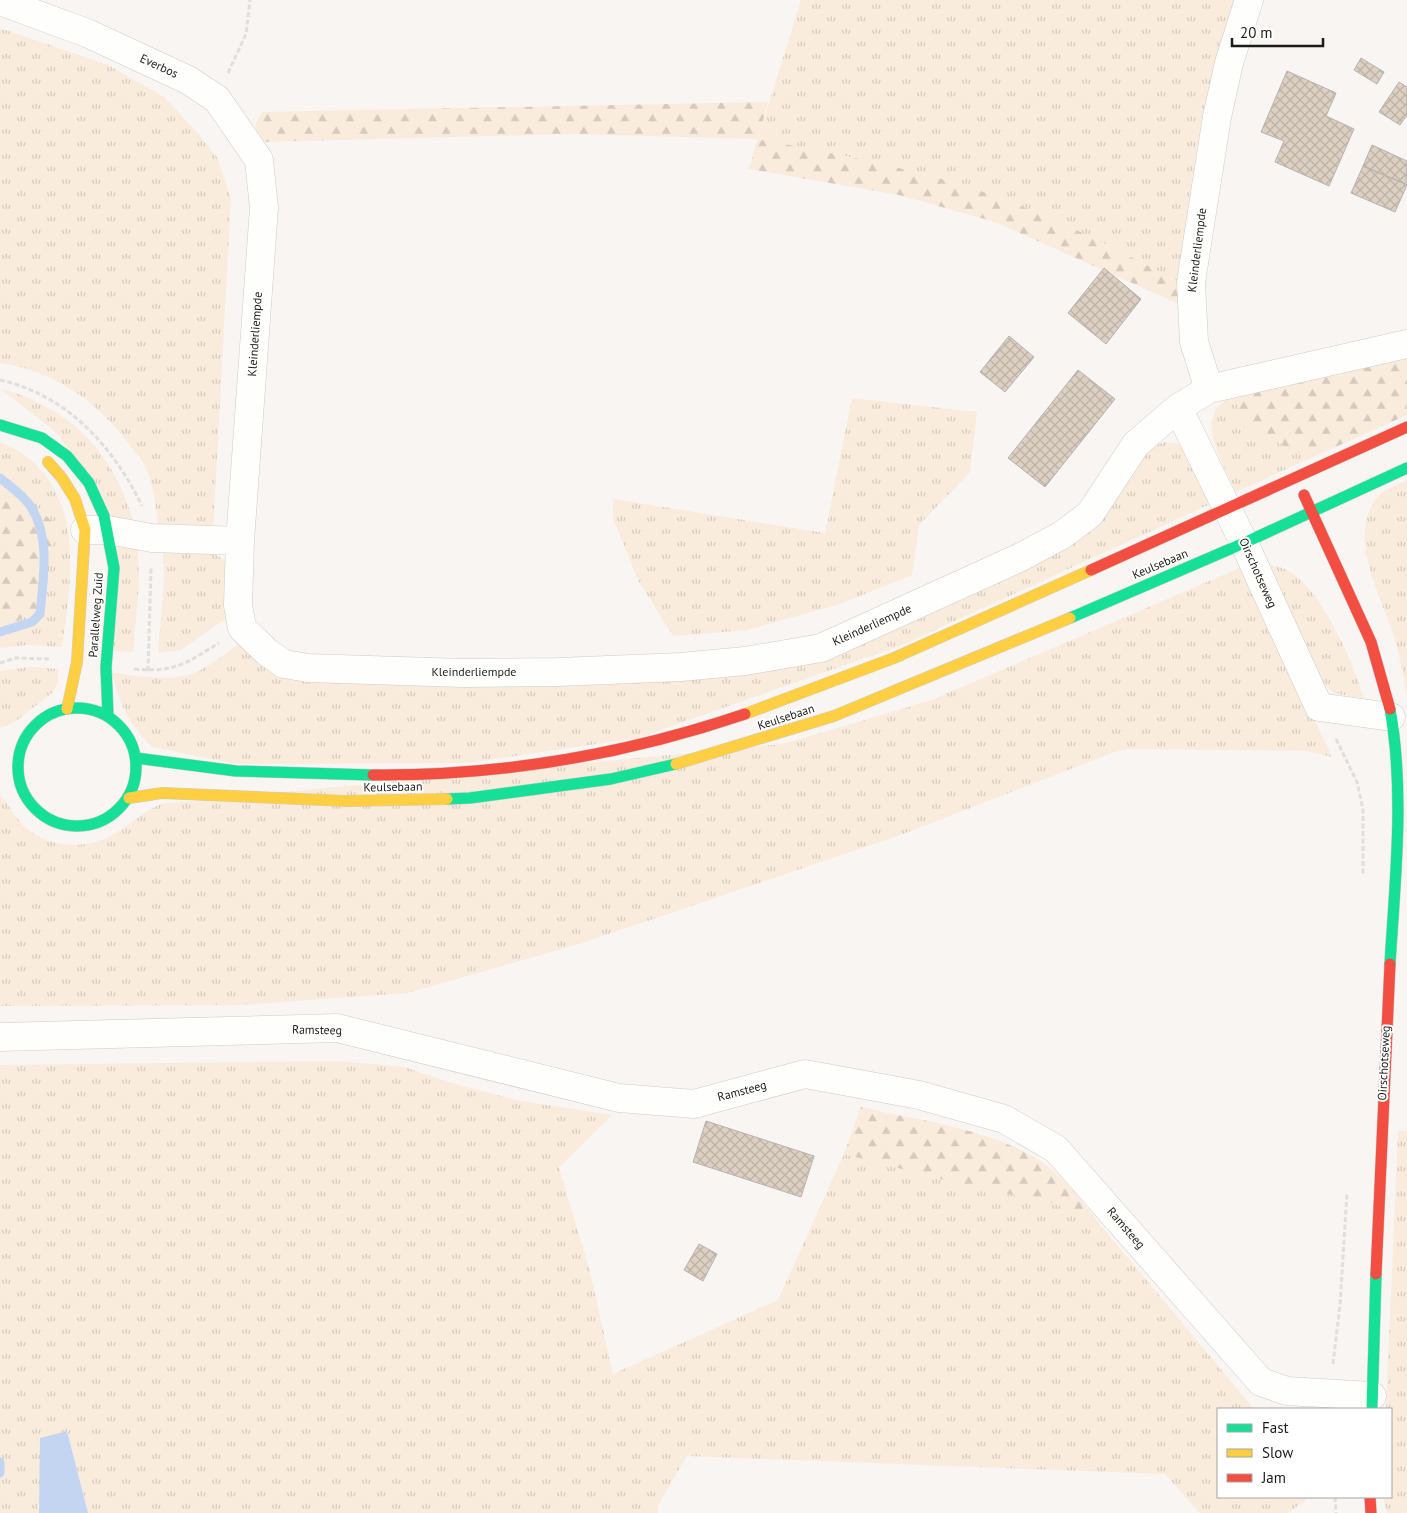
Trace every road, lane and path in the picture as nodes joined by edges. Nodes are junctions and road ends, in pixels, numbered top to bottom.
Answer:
1 (250, 0) edge
2 (1249, 0) edge
3 (0, 1) edge
4 (217, 99) junction
5 (1407, 344) edge
6 (1209, 389) junction
7 (1178, 408) junction
8 (0, 426) edge
9 (1407, 427) edge
10 (26, 433) junction
11 (1407, 468) edge
12 (1296, 478) junction
13 (1228, 508) junction
14 (1312, 511) junction
15 (96, 530) junction
16 (240, 541) junction
17 (1244, 543) junction
18 (1319, 707) junction
19 (66, 709) junction
20 (108, 716) junction
21 (1391, 717) junction
22 (7, 743) dead end
23 (22, 744) junction
24 (136, 758) junction
25 (129, 798) junction
26 (1363, 879) dead end
27 (0, 1037) edge
28 (1347, 1186) dead end
29 (1330, 1393) junction
30 (1372, 1403) edge
31 (1335, 1498) edge
32 (1370, 1498) edge
33 (1336, 1513) edge
34 (1371, 1513) edge

1 - 4 path
2 - 6 street, Kleinderliempde
3 - 4 street, Everbos
4 - 16 street, Kleinderliempde
5 - 6 street
6 - 7 street
7 - 13 street, Oirschotseweg
7 - 16 street, Kleinderliempde
8 - 10 main road, Parallelweg Zuid
9 - 12 main road, Keulsebaan
10 - 15 main road, Parallelweg Zuid
10 - 15 main road, Parallelweg Zuid
11 - 14 main road, Keulsebaan
12 - 13 main road, Keulsebaan
12 - 14 main road, Oirschotseweg
13 - 17 street, Oirschotseweg
13 - 24 main road, Keulsebaan
14 - 17 main road, Keulsebaan
14 - 21 main road, Oirschotseweg
15 - 16 street
15 - 19 main road, Parallelweg Zuid
15 - 20 main road, Parallelweg Zuid
17 - 18 street, Oirschotseweg
17 - 25 main road, Keulsebaan
18 - 21 street
18 - 26 path
19 - 20 main road
19 - 23 main road
20 - 24 main road
21 - 30 main road, Oirschotseweg
22 - 23 main road
23 - 25 main road
24 - 25 main road
27 - 29 street, Ramsteeg
28 - 29 path
29 - 30 street, Ramsteeg
31 - 33 path
32 - 34 main road

